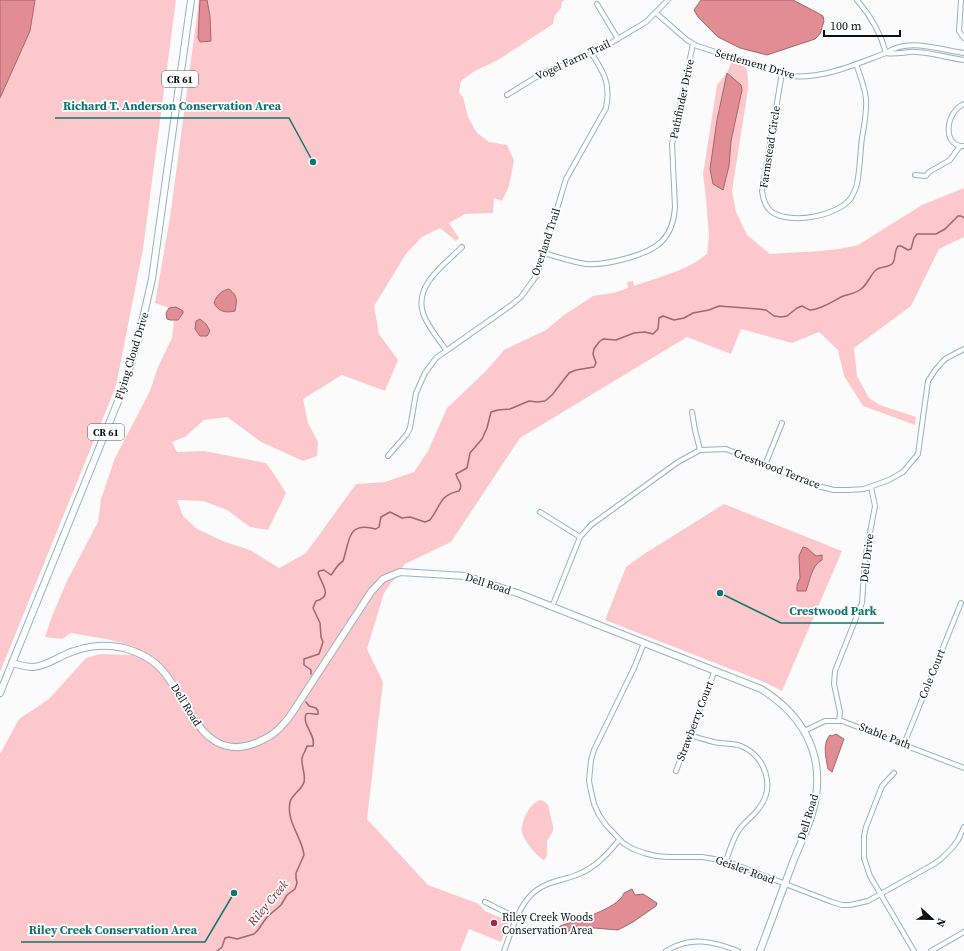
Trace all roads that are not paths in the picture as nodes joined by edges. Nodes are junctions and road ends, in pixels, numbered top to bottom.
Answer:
1 (191, 0) edge
2 (668, 0) edge
3 (857, 0) edge
4 (961, 0) edge
5 (597, 4) dead end
6 (656, 13) junction
7 (964, 38) edge
8 (618, 39) junction
9 (693, 44) junction
10 (964, 53) edge
11 (592, 54) junction
12 (886, 54) junction
13 (964, 60) edge
14 (856, 64) junction
15 (782, 73) junction
16 (507, 95) dead end
17 (964, 104) edge
18 (962, 146) edge
19 (915, 175) dead end
20 (462, 247) dead end
21 (544, 253) junction
22 (964, 349) edge
23 (446, 350) junction
24 (692, 412) dead end
25 (782, 423) dead end
26 (700, 450) junction
27 (388, 456) dead end
28 (765, 465) junction
29 (871, 487) junction
30 (540, 512) dead end
31 (580, 537) junction
32 (960, 603) dead end
33 (552, 607) junction
34 (644, 642) junction
35 (12, 663) junction
36 (715, 670) junction
37 (0, 693) edge
38 (839, 721) junction
39 (804, 730) junction
40 (690, 735) junction
41 (904, 744) junction
42 (964, 768) edge
43 (676, 771) dead end
44 (894, 773) dead end
45 (964, 827) edge
46 (619, 840) junction
47 (726, 861) junction
48 (785, 884) junction
49 (881, 894) junction
50 (485, 902) dead end
51 (517, 918) junction
52 (964, 932) edge
53 (504, 951) edge
54 (666, 951) edge
55 (738, 951) edge
56 (760, 951) edge
57 (914, 951) edge
58 (931, 951) edge

1 - 35 street, Flying Cloud Drive / CR 61
2 - 6 street, Vogel Farm Trail
3 - 12 street
4 - 7 street
5 - 8 street, Vogel Farm Trail
6 - 8 street, Vogel Farm Trail
6 - 9 street, Settlement Drive
8 - 11 street, Vogel Farm Trail
9 - 15 street, Settlement Drive
9 - 21 street, Pathfinder Drive
10 - 12 street, Settlement Drive
11 - 16 street, Vogel Farm Trail
11 - 21 street, Overland Trail
12 - 13 street, Settlement Drive
12 - 14 street, Settlement Drive
14 - 15 street, Settlement Drive
14 - 15 street, Farmstead Circle
17 - 18 street
18 - 19 street
20 - 23 street
21 - 23 street, Overland Trail
22 - 29 street, Crestwood Terrace
23 - 27 street, Overland Trail
24 - 26 street
25 - 28 street
26 - 28 street, Crestwood Terrace
26 - 31 street, Crestwood Terrace
28 - 29 street, Crestwood Terrace
29 - 38 street, Dell Drive
30 - 31 street
31 - 33 street, Crestwood Terrace
32 - 41 street, Cole Court
33 - 34 street, Dell Road
33 - 35 street, Dell Road
34 - 36 street, Dell Road
34 - 46 street, Geisler Road
35 - 37 street, Flying Cloud Drive / CR 61
36 - 39 street, Dell Road
36 - 40 street, Strawberry Court
38 - 39 street, Stable Path
38 - 41 street, Stable Path
39 - 48 street, Dell Road
40 - 43 street, Strawberry Court
40 - 47 street
41 - 42 street, Stable Path
44 - 49 street
45 - 49 street, Geisler Road
46 - 47 street, Geisler Road
46 - 51 street
47 - 48 street, Geisler Road
48 - 49 street, Geisler Road
48 - 56 street, Dell Road
49 - 57 street
50 - 51 street
51 - 53 street
52 - 58 street
54 - 55 street

